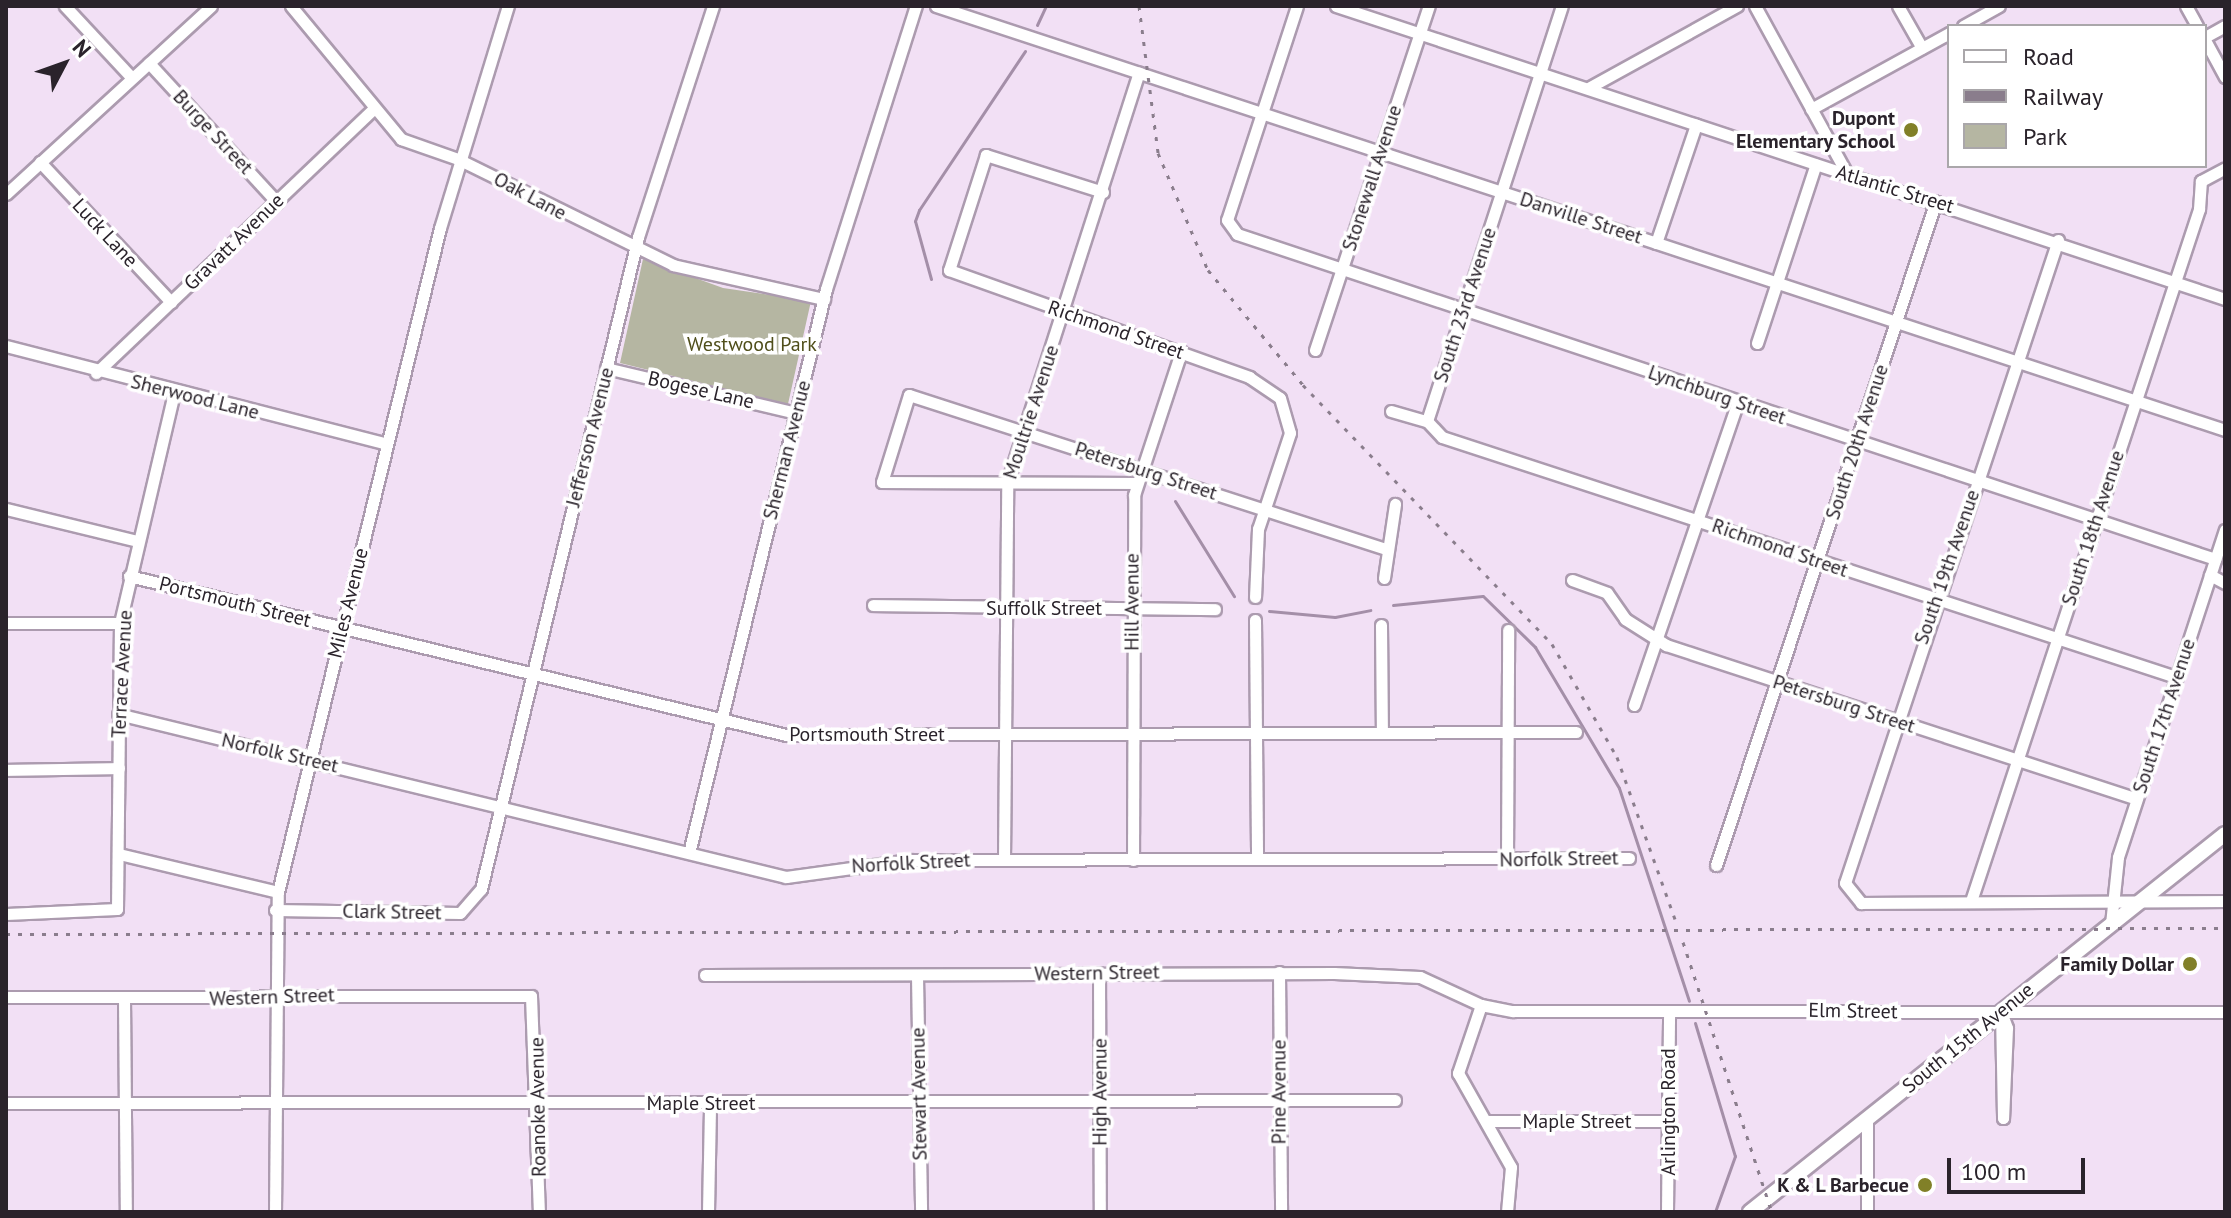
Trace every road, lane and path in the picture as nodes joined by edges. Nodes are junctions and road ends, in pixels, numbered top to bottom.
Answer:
1 (65, 6) edge
2 (211, 6) edge
3 (291, 6) edge
4 (508, 6) edge
5 (713, 6) edge
6 (916, 6) edge
7 (936, 6) edge
8 (1297, 6) edge
9 (1336, 6) edge
10 (1429, 6) edge
11 (1562, 6) edge
12 (1737, 6) edge
13 (1755, 6) edge
14 (1898, 6) edge
15 (1999, 6) edge
16 (2186, 6) edge
17 (1967, 24) edge
18 (2196, 24) edge
19 (2225, 26) edge
20 (1420, 34) junction
21 (1947, 34) edge
22 (2207, 38) edge
23 (2207, 43) edge
24 (1922, 48) junction
25 (149, 63) junction
26 (1139, 73) junction
27 (1540, 73) junction
28 (2225, 77) edge
29 (132, 78) junction
30 (1590, 87) junction
31 (1811, 109) junction
32 (372, 110) junction
33 (1262, 113) junction
34 (1696, 125) junction
35 (1380, 152) junction
36 (458, 159) junction
37 (40, 162) junction
38 (1816, 164) junction
39 (2225, 168) edge
40 (1847, 174) junction
41 (1103, 192) junction
42 (1502, 192) junction
43 (6, 194) edge
44 (1936, 201) junction
45 (277, 202) junction
46 (2058, 240) junction
47 (1656, 243) junction
48 (636, 249) junction
49 (1342, 270) junction
50 (1776, 282) junction
51 (2175, 282) junction
52 (824, 299) junction
53 (2225, 299) edge
54 (171, 302) junction
55 (1463, 311) junction
56 (1063, 312) junction
57 (1896, 322) junction
58 (1757, 343) dead end
59 (6, 346) edge
60 (1315, 350) dead end
61 (1181, 352) junction
62 (2016, 361) junction
63 (606, 368) junction
64 (96, 373) junction
65 (174, 392) junction
66 (2136, 401) junction
67 (1738, 402) junction
68 (1391, 411) dead end
69 (797, 413) junction
70 (1427, 421) junction
71 (2225, 430) edge
72 (1023, 432) junction
73 (1857, 442) junction
74 (387, 444) junction
75 (1142, 470) junction
76 (1976, 481) junction
77 (1007, 483) junction
78 (1137, 483) junction
79 (1395, 504) dead end
80 (6, 509) edge
81 (1263, 509) junction
82 (1698, 520) junction
83 (2095, 520) junction
84 (2225, 530) edge
85 (137, 541) junction
86 (1384, 548) junction
87 (2215, 559) junction
88 (1818, 561) junction
89 (2210, 575) junction
90 (129, 576) junction
91 (1384, 578) dead end
92 (1572, 580) dead end
93 (2225, 583) edge
94 (1255, 597) dead end
95 (1936, 600) junction
96 (873, 605) dead end
97 (1131, 608) junction
98 (1005, 609) junction
99 (1215, 609) dead end
100 (1255, 620) dead end
101 (6, 623) edge
102 (120, 623) junction
103 (1381, 625) dead end
104 (342, 628) junction
105 (1508, 630) dead end
106 (1657, 639) junction
107 (2056, 640) junction
108 (532, 675) junction
109 (2176, 677) junction
110 (1777, 683) junction
111 (1634, 705) dead end
112 (118, 714) junction
113 (721, 720) junction
114 (1896, 722) junction
115 (1508, 732) junction
116 (1576, 732) dead end
117 (1257, 733) junction
118 (1382, 733) junction
119 (1004, 734) junction
120 (1131, 734) junction
121 (309, 760) junction
122 (2017, 761) junction
123 (119, 768) junction
124 (6, 770) edge
125 (2136, 799) junction
126 (499, 806) junction
127 (2225, 834) edge
128 (689, 853) junction
129 (119, 854) junction
130 (1629, 858) dead end
131 (1257, 859) junction
132 (1507, 859) junction
133 (1004, 860) junction
134 (1133, 860) junction
135 (1716, 865) dead end
136 (485, 874) joint
137 (278, 892) junction
138 (1971, 901) junction
139 (2225, 901) edge
140 (2110, 903) junction
141 (2137, 903) junction
142 (275, 910) junction
143 (6, 914) edge
144 (2111, 924) junction
145 (1279, 972) junction
146 (1099, 973) junction
147 (705, 975) dead end
148 (917, 976) junction
149 (6, 997) edge
150 (124, 999) junction
151 (273, 999) junction
152 (536, 1001) joint
153 (1481, 1005) junction
154 (1669, 1012) junction
155 (2001, 1012) junction
156 (2225, 1012) edge
157 (1278, 1099) junction
158 (1395, 1100) dead end
159 (1100, 1102) junction
160 (6, 1103) edge
161 (273, 1103) junction
162 (710, 1103) junction
163 (918, 1103) junction
164 (538, 1104) junction
165 (123, 1106) junction
166 (1867, 1119) junction
167 (1486, 1121) junction
168 (1668, 1121) junction
169 (126, 1212) edge
170 (275, 1212) edge
171 (539, 1212) edge
172 (708, 1212) edge
173 (921, 1212) edge
174 (1100, 1212) edge
175 (1281, 1212) edge
176 (1507, 1212) edge
177 (1667, 1212) edge
178 (1750, 1212) edge
179 (1867, 1212) edge

1 - 29 street
2 - 25 street
3 - 32 street, Oak Lane
4 - 36 street, Miles Avenue
5 - 48 street, Jefferson Avenue
6 - 52 street, Sherman Avenue
7 - 26 street, Danville Street
8 - 33 street
9 - 20 street, Atlantic Street
10 - 20 street, Stonewall Avenue
11 - 27 street, South 23rd Avenue
12 - 30 street
13 - 31 street
14 - 24 street
15 - 17 street
16 - 18 street
19 - 22 street
20 - 27 street, Atlantic Street
20 - 35 street, Stonewall Avenue
21 - 24 street
23 - 28 street
24 - 31 street
25 - 29 street
25 - 45 street, Burge Street
26 - 33 street, Danville Street
26 - 41 street, Moultrie Avenue
27 - 30 street, Atlantic Street
27 - 42 street, South 23rd Avenue
29 - 37 street
30 - 34 street, Atlantic Street
31 - 40 street
32 - 36 street, Oak Lane
32 - 45 street, Gravatt Avenue
33 - 35 street, Danville Street
33 - 49 street, Lynchburg Street
34 - 38 street, Atlantic Street
34 - 47 street
35 - 42 street, Danville Street
35 - 49 street, Stonewall Avenue
36 - 48 street, Oak Lane
36 - 74 street, Miles Avenue
37 - 43 street
37 - 54 street, Luck Lane
38 - 40 street, Atlantic Street
38 - 50 street
39 - 51 street, South 18th Avenue
40 - 44 street, Atlantic Street
41 - 56 street, Moultrie Avenue
41 - 56 street, Richmond Street
42 - 47 street, Danville Street
42 - 55 street, South 23rd Avenue
44 - 46 street, Atlantic Street
44 - 57 street, South 20th Avenue
45 - 54 street, Gravatt Avenue
46 - 51 street, Atlantic Street
46 - 62 street, South 19th Avenue
47 - 50 street, Danville Street
48 - 52 street, Oak Lane
48 - 63 street, Jefferson Avenue
49 - 55 street, Lynchburg Street
49 - 60 street, Stonewall Avenue
50 - 57 street, Danville Street
50 - 58 street
51 - 53 street, Atlantic Street
51 - 66 street, South 18th Avenue
52 - 69 street, Sherman Avenue
54 - 64 street, Gravatt Avenue
55 - 67 street, Lynchburg Street
55 - 70 street, South 23rd Avenue
56 - 61 street, Richmond Street
56 - 72 street, Moultrie Avenue
57 - 62 street, Danville Street
57 - 73 street, South 20th Avenue
59 - 64 street, Sherwood Lane
61 - 75 street, Hill Avenue
61 - 81 street, Richmond Street
62 - 66 street, Danville Street
62 - 76 street, South 19th Avenue
63 - 69 street, Bogese Lane
63 - 108 street, Jefferson Avenue
64 - 65 street, Sherwood Lane
65 - 74 street, Sherwood Lane
65 - 85 street, Terrace Avenue
66 - 71 street, Danville Street
66 - 83 street, South 18th Avenue
67 - 73 street, Lynchburg Street
67 - 82 street
68 - 70 street, Richmond Street
69 - 113 street, Sherman Avenue
70 - 82 street, Richmond Street
72 - 75 street, Petersburg Street
72 - 77 street, Moultrie Avenue
72 - 77 street, Petersburg Street
73 - 76 street, Lynchburg Street
73 - 88 street, South 20th Avenue
74 - 104 street, Miles Avenue
75 - 78 street, Hill Avenue
75 - 81 street, Petersburg Street
76 - 83 street, Lynchburg Street
76 - 95 street, South 19th Avenue
77 - 78 street
77 - 98 street, Moultrie Avenue
78 - 97 street, Hill Avenue
79 - 86 street
80 - 85 street
81 - 86 street, Petersburg Street
81 - 94 street
82 - 88 street, Richmond Street
82 - 106 street
83 - 87 street, Lynchburg Street
83 - 107 street, South 18th Avenue
84 - 87 street, South 17th Avenue
85 - 90 street, Terrace Avenue
86 - 91 street
87 - 89 street, South 17th Avenue
88 - 95 street, Richmond Street
88 - 110 street, South 20th Avenue
89 - 93 street
89 - 109 street, South 17th Avenue
90 - 102 street, Terrace Avenue
90 - 104 street, Portsmouth Street
92 - 106 street, Petersburg Street
95 - 107 street, Richmond Street
95 - 114 street, South 19th Avenue
96 - 98 street, Suffolk Street
97 - 98 street, Suffolk Street
97 - 99 street, Suffolk Street
97 - 120 street, Hill Avenue
98 - 119 street, Moultrie Avenue
100 - 117 street
101 - 102 street
102 - 112 street, Terrace Avenue
103 - 118 street
104 - 108 street, Portsmouth Street
104 - 121 street, Miles Avenue
105 - 115 street
106 - 110 street, Petersburg Street
106 - 111 street
107 - 109 street, Richmond Street
107 - 122 street, South 18th Avenue
108 - 113 street, Portsmouth Street
108 - 126 street, Jefferson Avenue
109 - 125 street, South 17th Avenue
110 - 114 street, Petersburg Street
110 - 135 street, South 20th Avenue
112 - 121 street, Norfolk Street
112 - 123 street, Terrace Avenue
113 - 119 street, Portsmouth Street
113 - 128 street, Sherman Avenue
114 - 122 street, Petersburg Street
114 - 138 street, South 19th Avenue
115 - 116 street, Portsmouth Street
115 - 118 street, Portsmouth Street
115 - 132 street
117 - 118 street, Portsmouth Street
117 - 120 street, Portsmouth Street
117 - 131 street
119 - 120 street, Portsmouth Street
119 - 133 street, Moultrie Avenue
120 - 134 street, Hill Avenue
121 - 126 street, Norfolk Street
121 - 137 street, Miles Avenue
122 - 125 street, Petersburg Street
122 - 138 street, South 18th Avenue
123 - 124 street
123 - 129 street, Terrace Avenue
125 - 140 street, South 17th Avenue
126 - 128 street, Norfolk Street
126 - 136 street, Jefferson Avenue
127 - 141 main road, South 15th Avenue
128 - 133 street, Norfolk Street
129 - 137 street
129 - 143 street, Terrace Avenue
130 - 132 street, Norfolk Street
131 - 132 street, Norfolk Street
131 - 134 street, Norfolk Street
133 - 134 street, Norfolk Street
136 - 142 street, Clark Street
137 - 142 street, Miles Avenue
138 - 140 street
139 - 141 street
140 - 141 street
140 - 144 street, South 17th Avenue
141 - 144 main road, South 15th Avenue
142 - 151 street, Miles Avenue
144 - 155 main road, South 15th Avenue
145 - 146 street, Western Street
145 - 153 street, Western Street
145 - 157 street, Pine Avenue
146 - 148 street, Western Street
146 - 159 street, High Avenue
147 - 148 street, Western Street
148 - 163 street, Stewart Avenue
149 - 150 street, Western Street
150 - 151 street, Western Street
150 - 165 street
151 - 152 street, Western Street
151 - 161 street, Miles Avenue
152 - 164 street, Roanoke Avenue
153 - 154 street, Elm Street
153 - 167 street
154 - 155 street, Elm Street
154 - 168 street, Arlington Road
155 - 155 street
155 - 156 street, Elm Street
155 - 166 main road, South 15th Avenue
157 - 158 street, Maple Street
157 - 159 street, Maple Street
157 - 175 street, Pine Avenue
159 - 163 street, Maple Street
159 - 174 street, High Avenue
160 - 165 street, Maple Street
161 - 164 street, Maple Street
161 - 165 street, Maple Street
161 - 170 street, Miles Avenue
162 - 163 street, Maple Street
162 - 164 street, Maple Street
162 - 172 street
163 - 173 street, Stewart Avenue
164 - 171 street, Roanoke Avenue
165 - 169 street
166 - 178 main road, South 15th Avenue
166 - 179 street
167 - 168 street, Maple Street
167 - 176 street
168 - 177 street, Arlington Road

